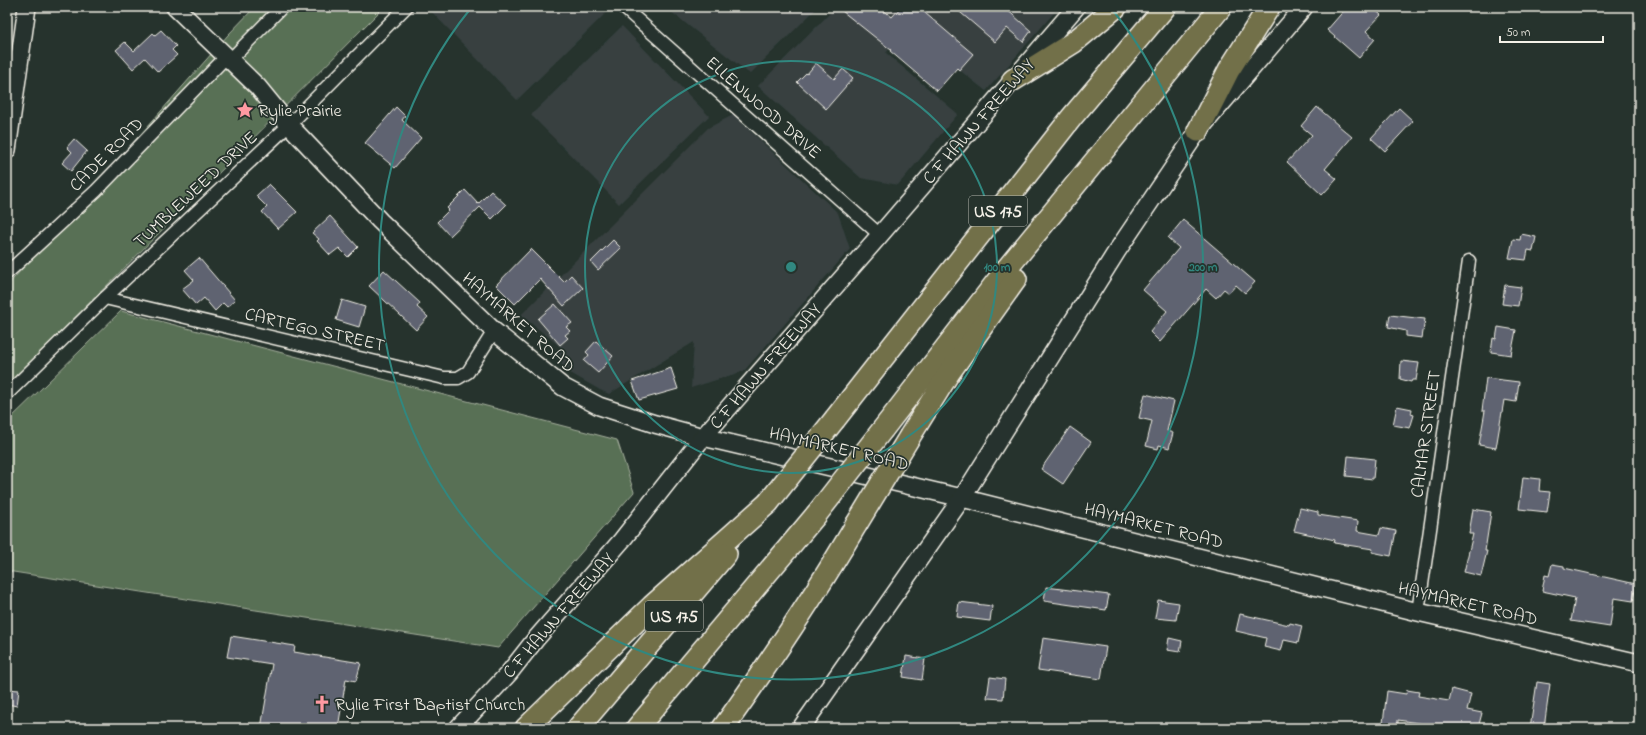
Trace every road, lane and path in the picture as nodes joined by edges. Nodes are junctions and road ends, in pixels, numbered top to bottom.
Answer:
1 (27, 7) edge
2 (175, 7) edge
3 (282, 7) edge
4 (406, 7) edge
5 (623, 7) edge
6 (1076, 7) edge
7 (1116, 7) edge
8 (1165, 7) edge
9 (1221, 7) edge
10 (1269, 7) edge
11 (1304, 7) edge
12 (228, 59) junction
13 (1013, 80) junction
14 (289, 125) junction
15 (1198, 130) junction
16 (7, 150) edge
17 (1062, 204) junction
18 (880, 235) junction
19 (1469, 261) dead end
20 (7, 273) edge
21 (105, 298) junction
22 (494, 332) junction
23 (7, 394) edge
24 (703, 437) junction
25 (962, 498) junction
26 (768, 503) junction
27 (1418, 612) junction
28 (1639, 663) edge
29 (458, 728) edge
30 (526, 728) edge
31 (578, 728) edge
32 (637, 728) edge
33 (723, 728) edge
34 (801, 728) edge

1 - 16 main road
2 - 12 main road, HAYMARKET ROAD
3 - 12 street, CADE ROAD
4 - 14 street, TUMBLEWEED DRIVE
5 - 18 street, ELLENWOOD DRIVE
6 - 13 main road, C F HAWN FREEWAY
7 - 13 highway
8 - 26 highway, US 175, bridge
9 - 17 highway, US 175
10 - 15 highway
11 - 15 main road
12 - 14 main road, HAYMARKET ROAD
12 - 20 street, CADE ROAD
13 - 18 main road, C F HAWN FREEWAY
14 - 21 street, TUMBLEWEED DRIVE
14 - 22 main road, HAYMARKET ROAD
15 - 25 main road
17 - 32 highway, US 175, bridge
17 - 33 highway, bridge
18 - 24 main road, C F HAWN FREEWAY
19 - 27 street, CALMAR STREET
21 - 22 street, CARTEGO STREET
21 - 23 street, TUMBLEWEED DRIVE
22 - 24 main road, HAYMARKET ROAD
24 - 25 main road, HAYMARKET ROAD
24 - 29 main road, C F HAWN FREEWAY
25 - 27 main road, HAYMARKET ROAD
25 - 34 main road
26 - 30 highway
26 - 31 highway, US 175
27 - 28 main road, HAYMARKET ROAD

